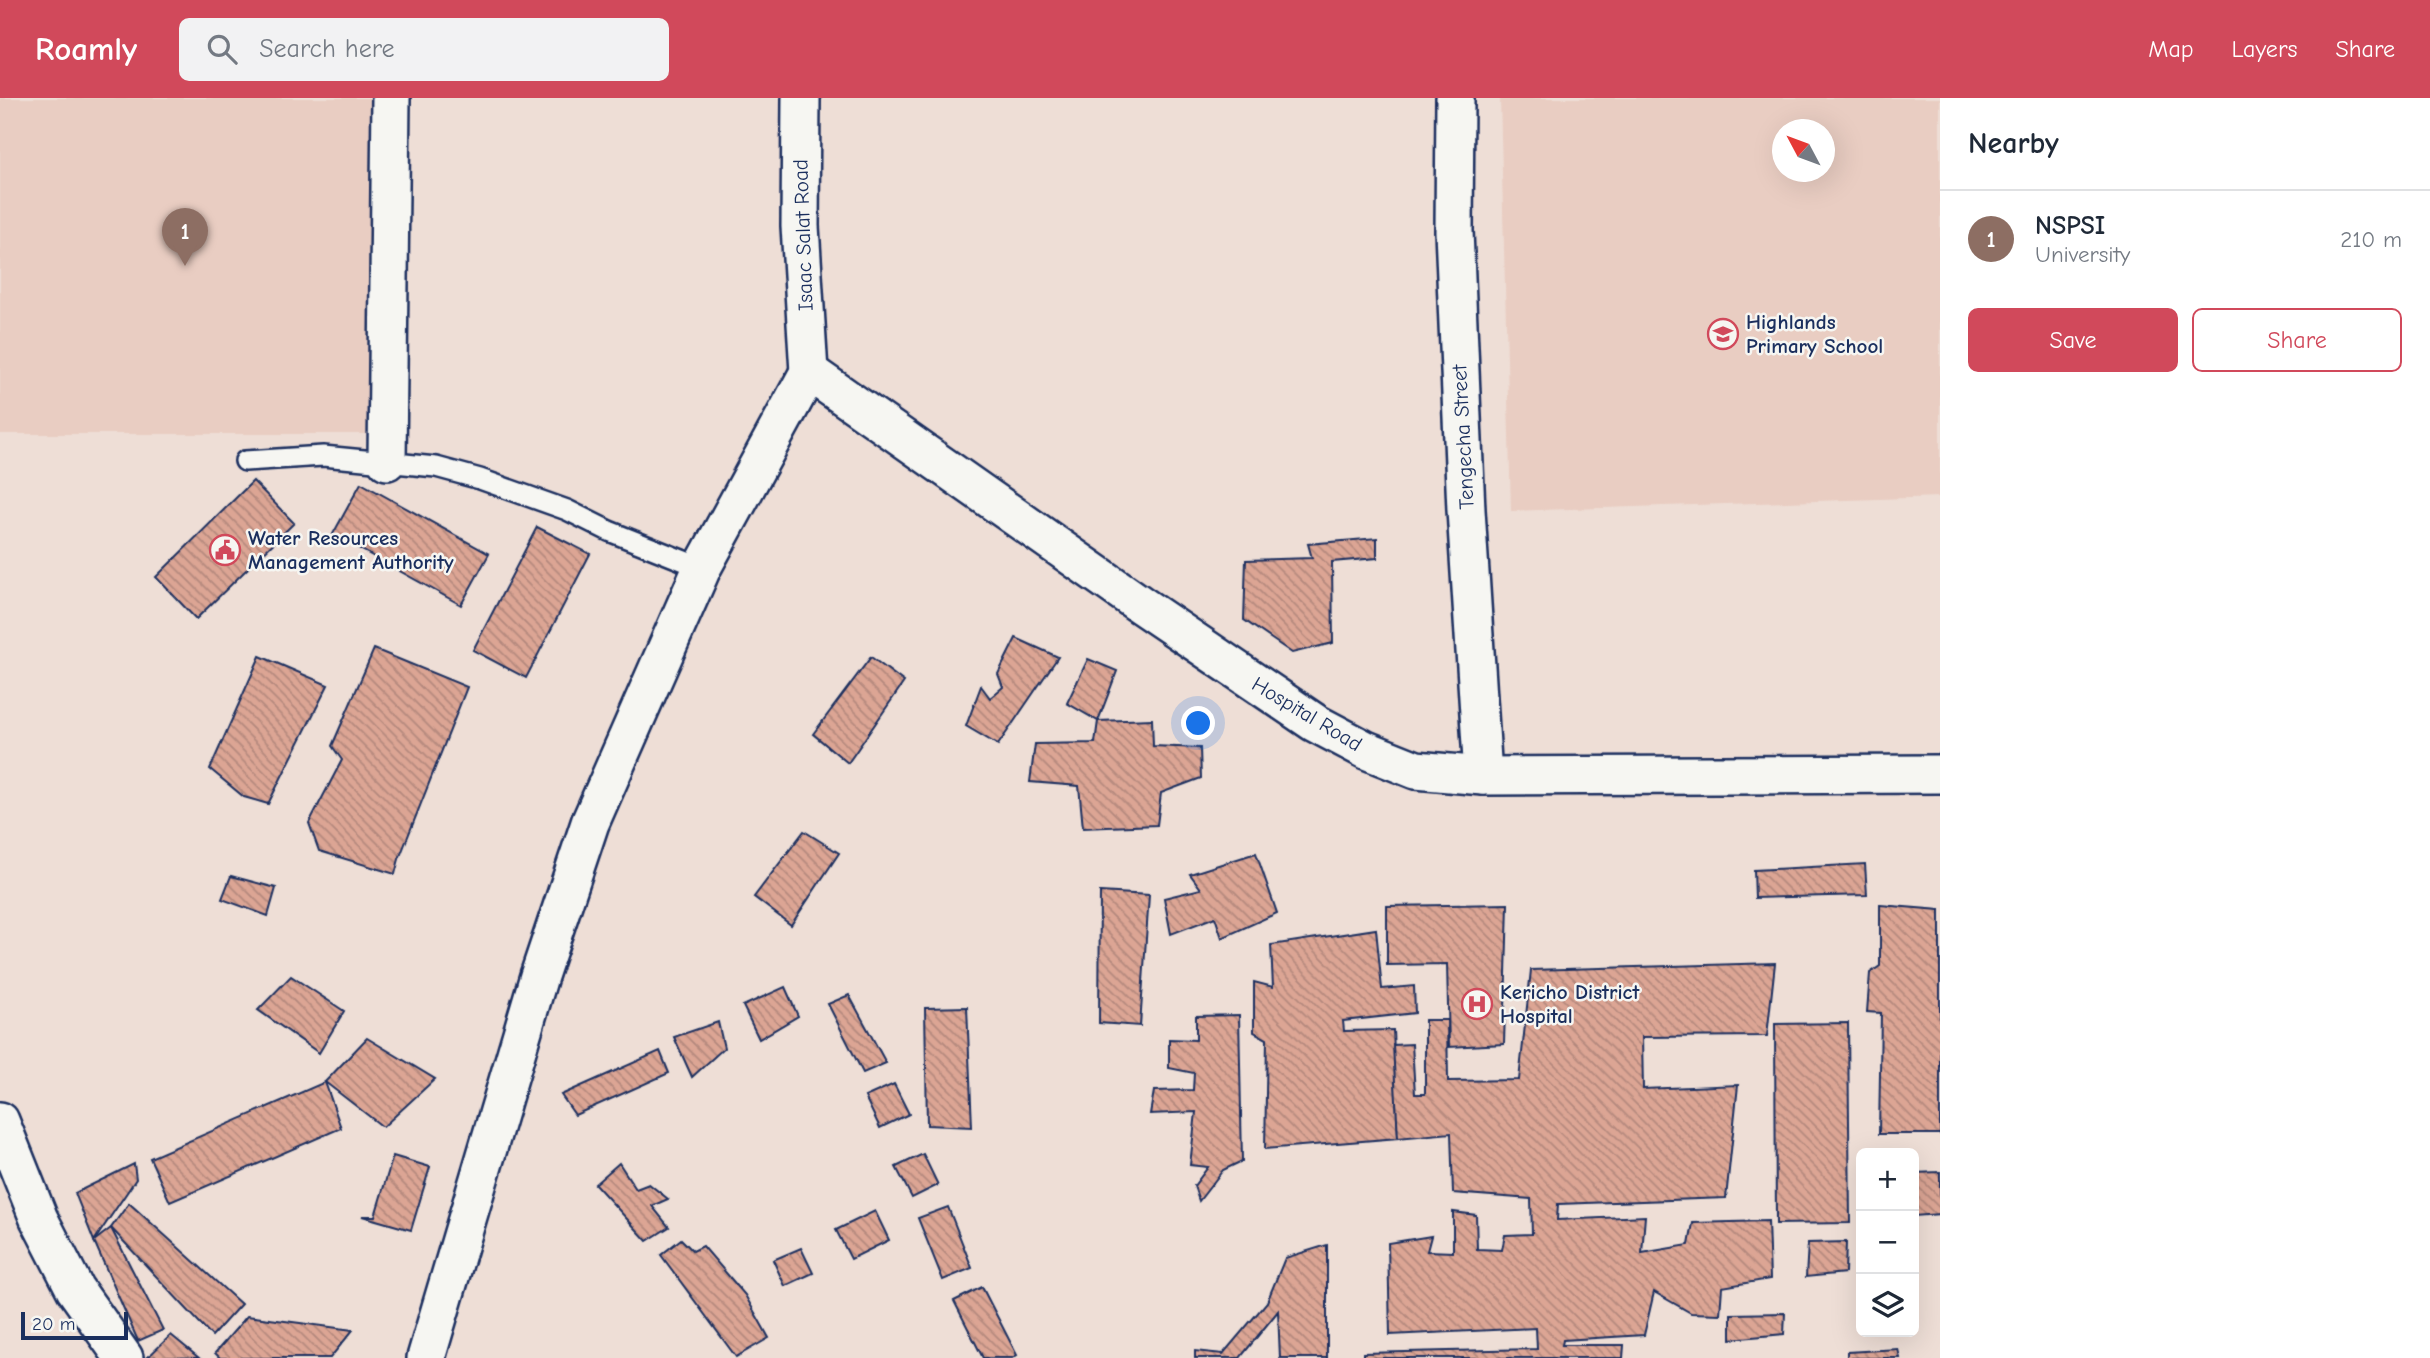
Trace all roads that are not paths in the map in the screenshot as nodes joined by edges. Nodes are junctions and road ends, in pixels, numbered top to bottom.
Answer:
1 (391, 98) edge
2 (801, 98) edge
3 (1455, 98) edge
4 (808, 372) junction
5 (245, 461) dead end
6 (387, 461) junction
7 (702, 568) junction
8 (1940, 774) edge
9 (1483, 776) junction
10 (0, 1121) edge
11 (124, 1358) edge
12 (426, 1358) edge

1 - 6 street
2 - 4 street, Isaac Salat Road
3 - 9 street, Tengecha Street
4 - 7 street
4 - 9 street, Hospital Road
5 - 6 lane
6 - 7 lane
7 - 12 street
8 - 9 street, Hospital Road
10 - 11 street

